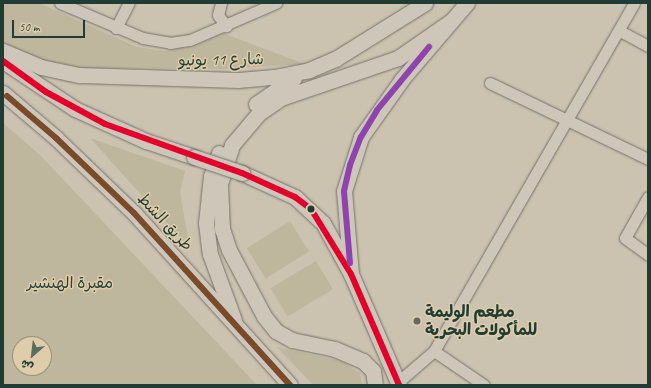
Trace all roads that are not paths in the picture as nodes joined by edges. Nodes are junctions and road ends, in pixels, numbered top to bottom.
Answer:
1 (60, 3) edge
2 (129, 3) edge
3 (221, 3) edge
4 (276, 3) edge
5 (425, 3) edge
6 (467, 3) edge
7 (634, 3) edge
8 (451, 21) junction
9 (226, 26) junction
10 (116, 28) junction
11 (620, 31) junction
12 (648, 46) edge
13 (3, 51) edge
14 (3, 61) edge
15 (309, 70) junction
16 (490, 83) dead end
17 (3, 93) edge
18 (570, 120) junction
19 (648, 159) edge
20 (648, 197) edge
21 (648, 255) edge
22 (351, 274) junction
23 (238, 330) junction
24 (434, 351) junction
25 (398, 384) edge
26 (290, 385) edge
27 (375, 385) edge
28 (484, 385) edge

1 - 10 street
2 - 10 street
3 - 9 street
4 - 9 street
5 - 15 highway, شارع 11 يونيو
6 - 8 highway
7 - 11 street
8 - 22 highway
8 - 27 highway
9 - 10 street
11 - 12 street
11 - 18 street
13 - 15 highway, شارع 11 يونيو
14 - 22 highway, bridge
15 - 23 highway
16 - 18 street
17 - 23 highway, طريق الشط
18 - 19 street
18 - 24 street
20 - 21 street
22 - 25 highway
23 - 26 highway, طريق الشط
24 - 25 street
24 - 28 street

